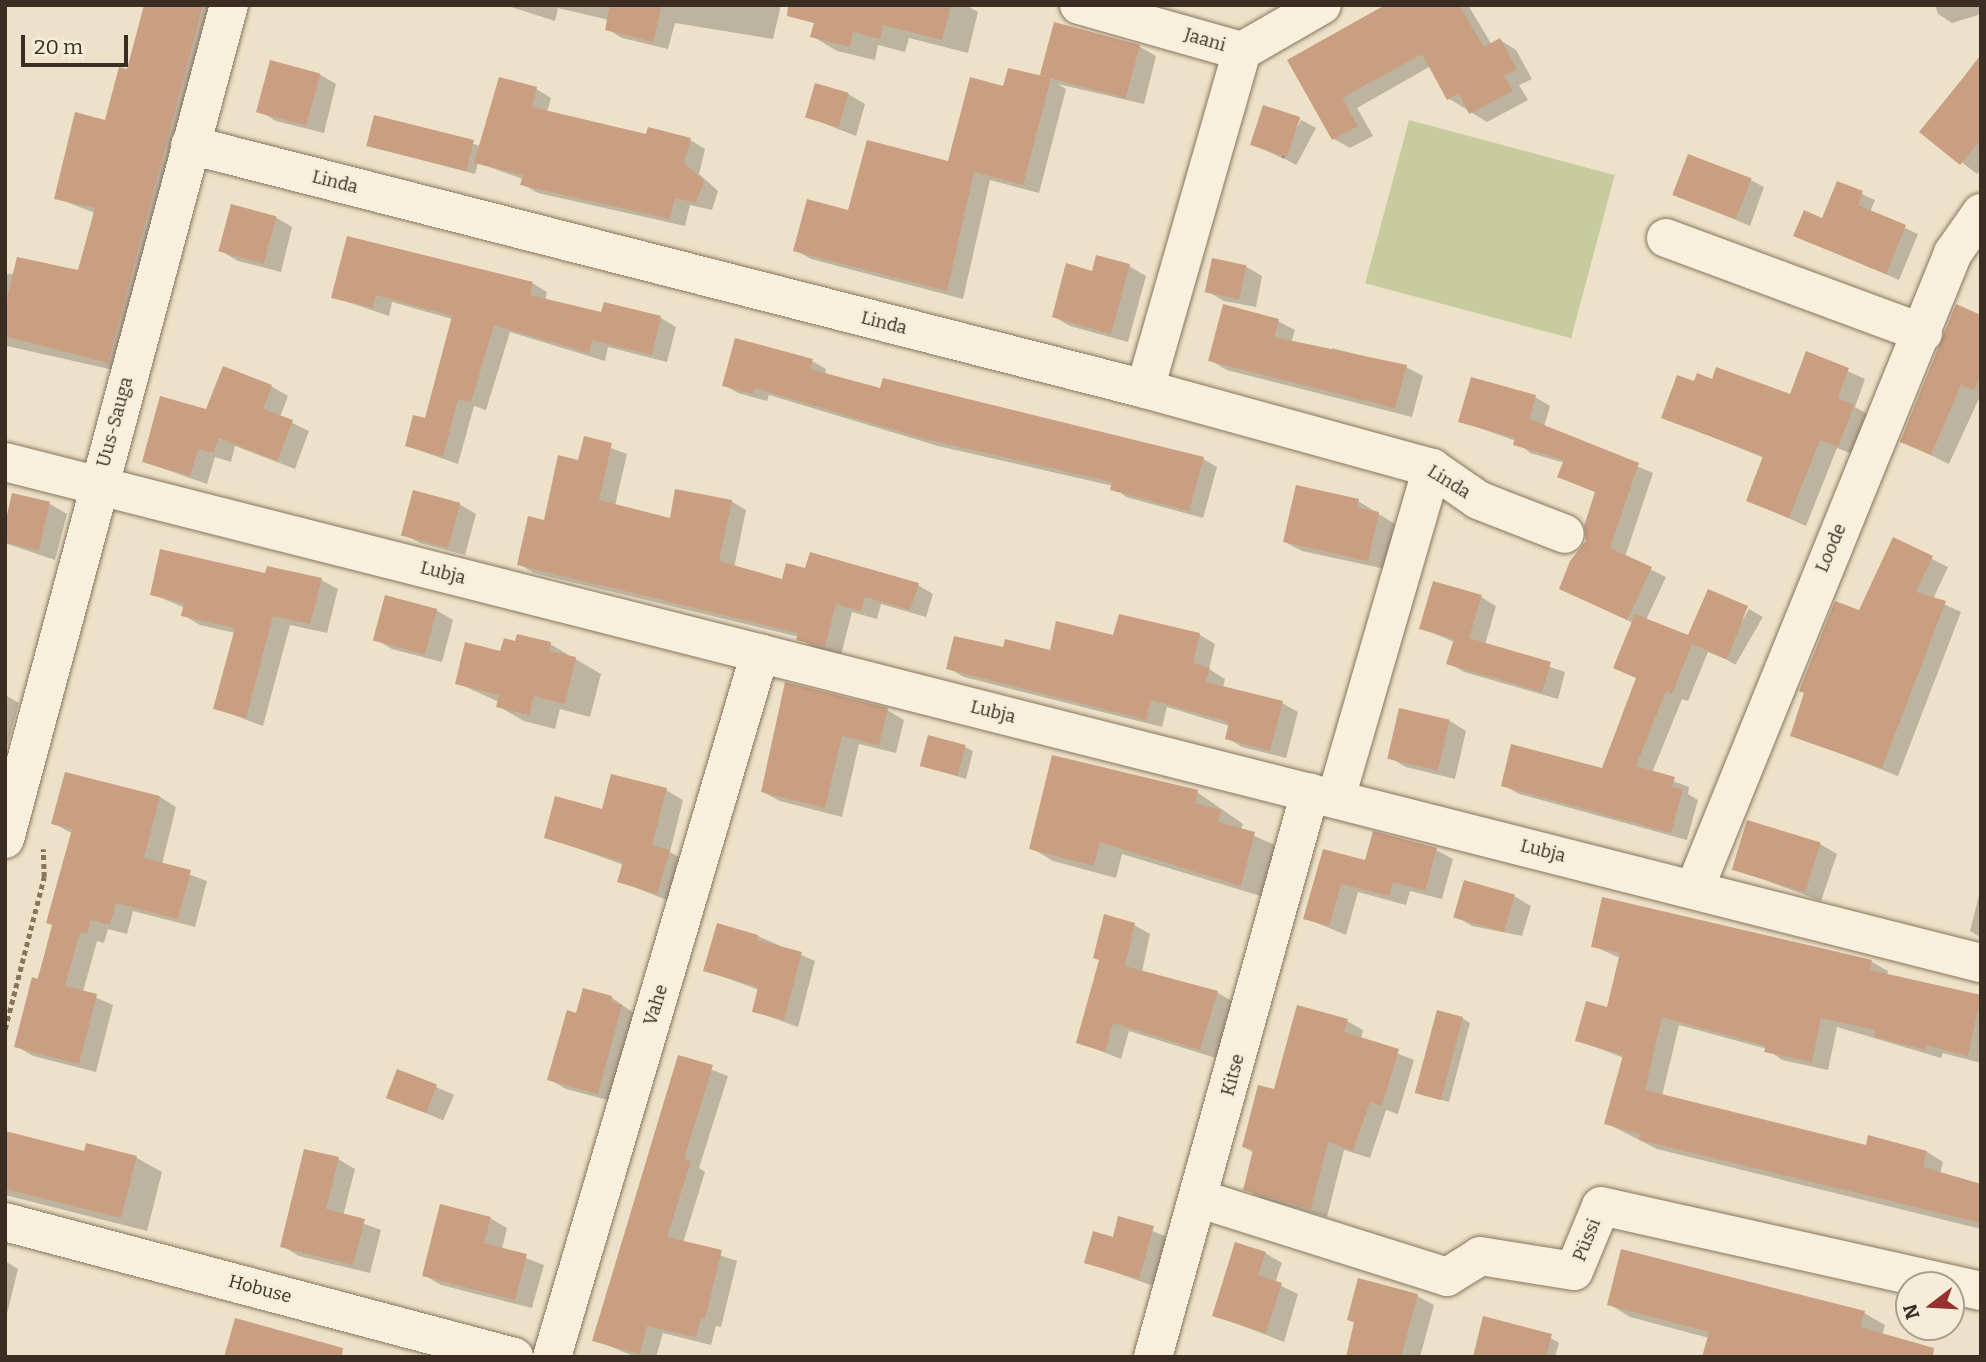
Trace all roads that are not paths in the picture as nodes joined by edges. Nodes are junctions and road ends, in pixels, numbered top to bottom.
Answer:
1 (229, 5) edge
2 (1079, 5) edge
3 (1322, 5) edge
4 (1242, 51) junction
5 (190, 145) junction
6 (1981, 213) edge
7 (1666, 238) dead end
8 (1923, 333) junction
9 (1145, 389) junction
10 (5, 461) edge
11 (1432, 468) junction
12 (98, 485) junction
13 (1565, 534) dead end
14 (761, 653) junction
15 (1323, 795) junction
16 (5, 839) edge
17 (1693, 890) junction
18 (1981, 963) edge
19 (1200, 1199) junction
20 (5, 1222) edge
21 (1981, 1291) edge
22 (514, 1357) edge
23 (552, 1357) edge
24 (1153, 1357) edge

1 - 5 street, Uus-Sauga
2 - 4 street, Jaani
3 - 4 street, Jaani
4 - 9 street
5 - 9 street, Linda
5 - 12 street, Uus-Sauga
6 - 8 street, Loode
7 - 8 street
8 - 17 street, Loode
9 - 11 street, Linda
10 - 12 street, Lubja
11 - 13 street, Linda
11 - 15 street, Kitse
12 - 14 street, Lubja
12 - 16 street, Uus-Sauga
14 - 15 street, Lubja
14 - 23 street, Vahe
15 - 17 street, Lubja
15 - 19 street, Kitse
17 - 18 street, Lubja
19 - 21 street, Püssi
19 - 24 street, Kitse
20 - 22 street, Hobuse

